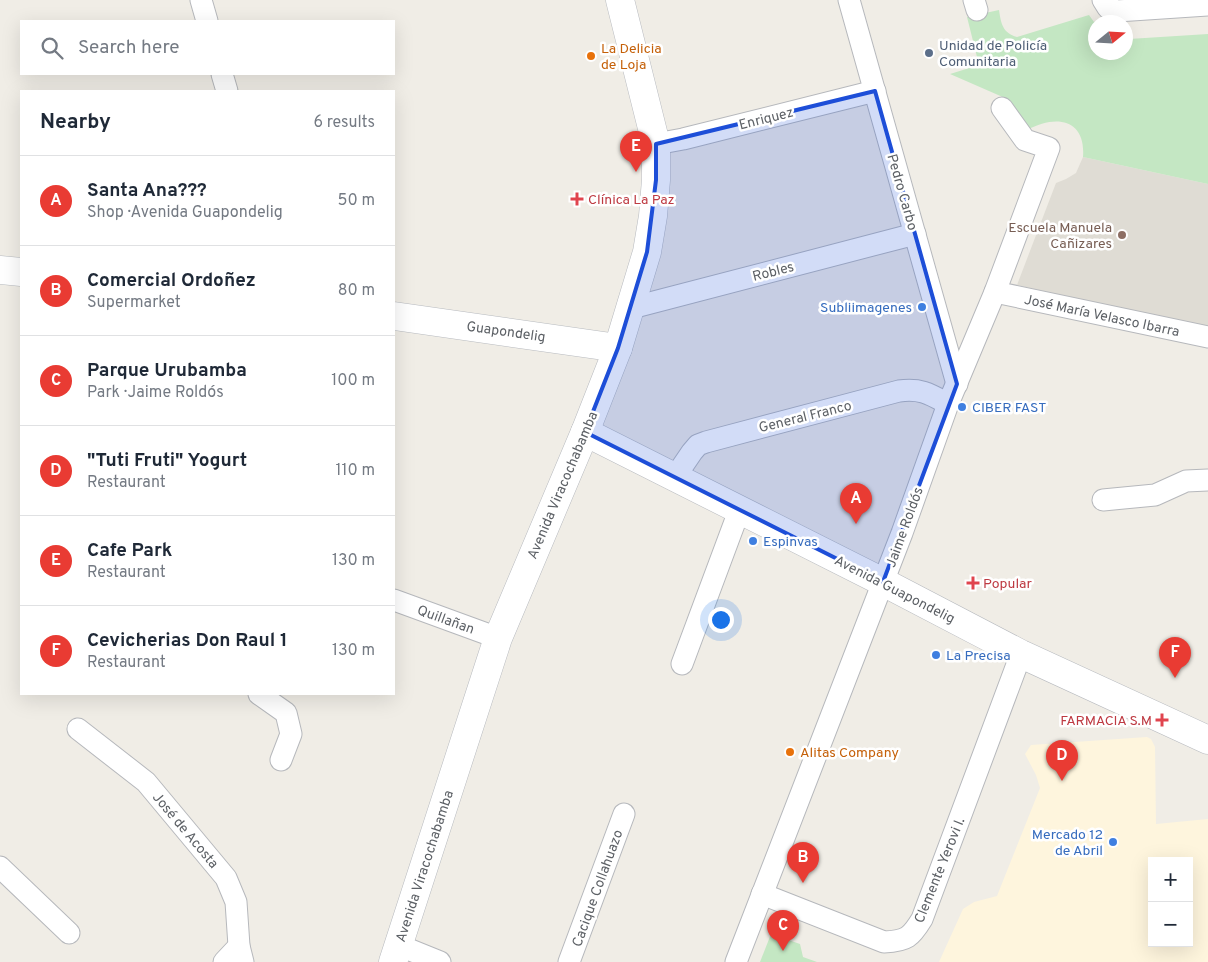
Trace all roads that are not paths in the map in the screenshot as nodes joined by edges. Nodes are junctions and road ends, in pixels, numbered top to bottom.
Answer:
1 (201, 0) edge
2 (620, 0) edge
3 (849, 0) edge
4 (1105, 4) edge
5 (1208, 5) edge
6 (207, 20) edge
7 (222, 75) edge
8 (227, 90) edge
9 (875, 91) junction
10 (1002, 108) dead end
11 (656, 144) junction
12 (915, 234) junction
13 (0, 270) edge
14 (20, 272) edge
15 (995, 292) junction
16 (631, 308) junction
17 (395, 316) edge
18 (1208, 337) edge
19 (618, 348) junction
20 (957, 384) junction
21 (948, 404) junction
22 (585, 432) junction
23 (675, 477) junction
24 (1208, 480) edge
25 (1103, 500) dead end
26 (739, 511) junction
27 (883, 582) junction
28 (395, 600) edge
29 (498, 638) junction
30 (1021, 654) junction
31 (682, 664) dead end
32 (260, 695) edge
33 (78, 729) dead end
34 (1208, 740) edge
35 (281, 760) dead end
36 (624, 814) dead end
37 (0, 867) edge
38 (762, 894) junction
39 (69, 933) dead end
40 (395, 953) edge
41 (241, 954) edge
42 (224, 962) edge
43 (440, 962) edge
44 (569, 962) edge
45 (736, 962) edge

1 - 6 street
2 - 11 street, Avenida Viracochabamba
3 - 9 street, Pedro Carbo
4 - 5 street
7 - 8 street
9 - 11 street, Enriquez
9 - 12 street, Pedro Carbo
10 - 15 street, Jaime Roldós
11 - 16 street, Avenida Viracochabamba
12 - 16 street, Robles
12 - 20 street, Pedro Carbo
13 - 14 street
15 - 18 street, José María Velasco Ibarra
15 - 20 street, Jaime Roldós
16 - 19 street, Avenida Viracochabamba
17 - 19 street, Guapondelig
19 - 22 street, Avenida Viracochabamba
20 - 21 street, Jaime Roldós
21 - 23 street, General Franco
21 - 27 street, Jaime Roldós
22 - 23 street, Avenida Guapondelig
22 - 29 street, Avenida Viracochabamba
23 - 26 street, Avenida Guapondelig
24 - 25 street
26 - 27 street, Avenida Guapondelig
26 - 31 street
27 - 30 street, Avenida Guapondelig
27 - 38 street, Jaime Roldós
28 - 29 street, Quillañan
29 - 40 street, Avenida Viracochabamba
30 - 34 street, Avenida Guapondelig
30 - 38 street, Clemente Yerovi I.
32 - 35 street
33 - 41 street, José de Acosta
36 - 44 street, Cacique Collahuazo
37 - 39 street
38 - 45 street, Jaime Roldós
40 - 43 street
41 - 42 street

